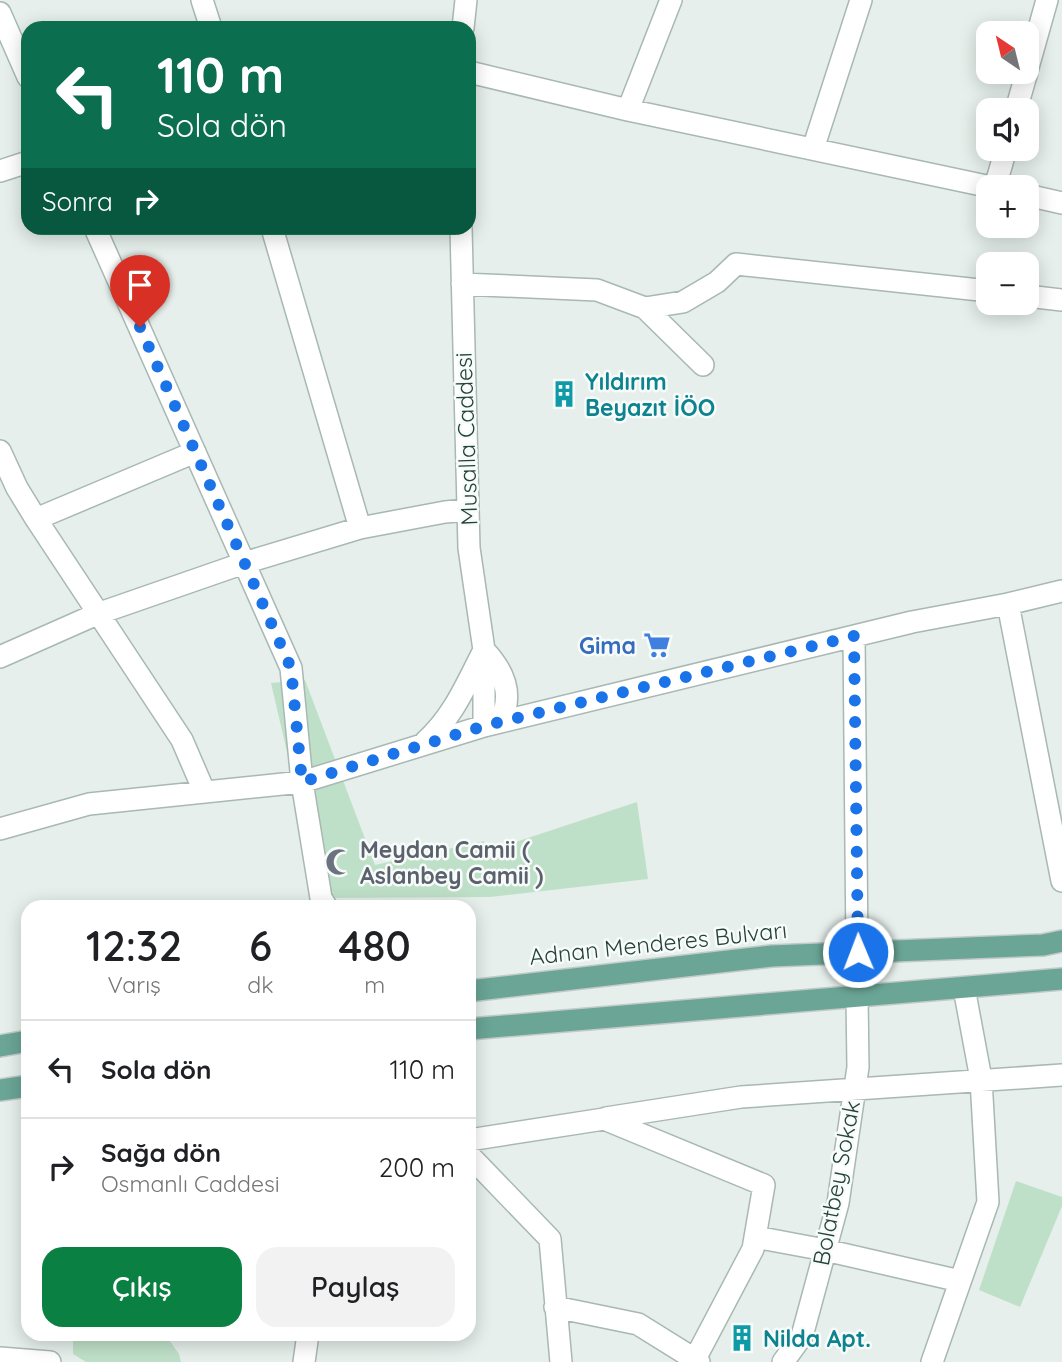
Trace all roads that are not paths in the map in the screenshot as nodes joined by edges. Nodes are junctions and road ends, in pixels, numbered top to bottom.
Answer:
1 (202, 0) edge
2 (466, 0) edge
3 (671, 0) edge
4 (861, 0) edge
5 (1047, 0) edge
6 (0, 13) edge
7 (209, 21) edge
8 (464, 21) edge
9 (1040, 25) edge
10 (21, 60) edge
11 (476, 74) edge
12 (628, 110) junction
13 (813, 149) junction
14 (21, 164) edge
15 (0, 172) edge
16 (976, 183) edge
17 (1039, 198) edge
18 (1062, 203) edge
19 (98, 235) edge
20 (274, 235) edge
21 (461, 235) edge
22 (462, 284) junction
23 (976, 291) edge
24 (1039, 297) edge
25 (1062, 300) edge
26 (645, 308) junction
27 (704, 365) dead end
28 (195, 452) junction
29 (3, 464) edge
30 (468, 510) junction
31 (36, 519) junction
32 (360, 528) junction
33 (244, 563) junction
34 (1062, 591) edge
35 (1008, 604) junction
36 (97, 614) junction
37 (854, 636) junction
38 (484, 650) junction
39 (0, 657) edge
40 (492, 724) junction
41 (421, 745) junction
42 (302, 782) junction
43 (204, 791) junction
44 (0, 829) edge
45 (1062, 881) edge
46 (322, 900) edge
47 (1062, 941) edge
48 (858, 952) junction
49 (1062, 979) edge
50 (964, 988) junction
51 (476, 990) edge
52 (857, 997) junction
53 (476, 1028) edge
54 (21, 1042) edge
55 (0, 1046) edge
56 (1062, 1075) edge
57 (981, 1079) junction
58 (21, 1087) edge
59 (855, 1088) junction
60 (0, 1090) edge
61 (604, 1119) junction
62 (476, 1139) edge
63 (476, 1162) edge
64 (755, 1237) junction
65 (825, 1250) junction
66 (960, 1281) junction
67 (555, 1307) junction
68 (307, 1341) edge
69 (0, 1358) edge
70 (697, 1360) edge
71 (50, 1362) edge
72 (304, 1362) edge
73 (561, 1362) edge
74 (783, 1362) edge
75 (932, 1362) edge

1 - 7 street
2 - 8 street
3 - 12 street
4 - 13 street
5 - 9 street
6 - 10 street
11 - 12 street
12 - 13 street
13 - 16 street
14 - 15 street
17 - 18 street
19 - 28 street
20 - 32 street
21 - 22 street, Musalla Caddesi
22 - 26 street
22 - 30 street, Musalla Caddesi
23 - 26 street
24 - 25 street
26 - 27 street
28 - 31 street
28 - 33 street
29 - 31 street
30 - 32 street
30 - 38 street, Musalla Caddesi
31 - 36 street
32 - 33 street
33 - 36 street
33 - 42 street
34 - 35 street
35 - 37 street
35 - 45 street
36 - 39 street
36 - 43 street
37 - 40 street
37 - 48 street
38 - 40 street, Musalla Caddesi
38 - 41 street
40 - 41 street
41 - 42 street
42 - 43 street
42 - 46 street
43 - 44 street
47 - 48 main road, Adnan Menderes Bulvarı
48 - 51 main road, Adnan Menderes Bulvarı
49 - 50 main road
50 - 52 main road
50 - 57 street
52 - 53 main road
52 - 59 street, Bolatbey Sokak
54 - 55 main road
56 - 57 street
57 - 59 street
57 - 66 street
58 - 60 main road
59 - 61 street
59 - 65 street, Bolatbey Sokak
61 - 62 street
61 - 64 street
63 - 67 street
64 - 65 street
64 - 70 street
65 - 66 street
65 - 74 street, Bolatbey Sokak
66 - 75 street
67 - 70 street
67 - 73 street
68 - 72 street
69 - 71 street

